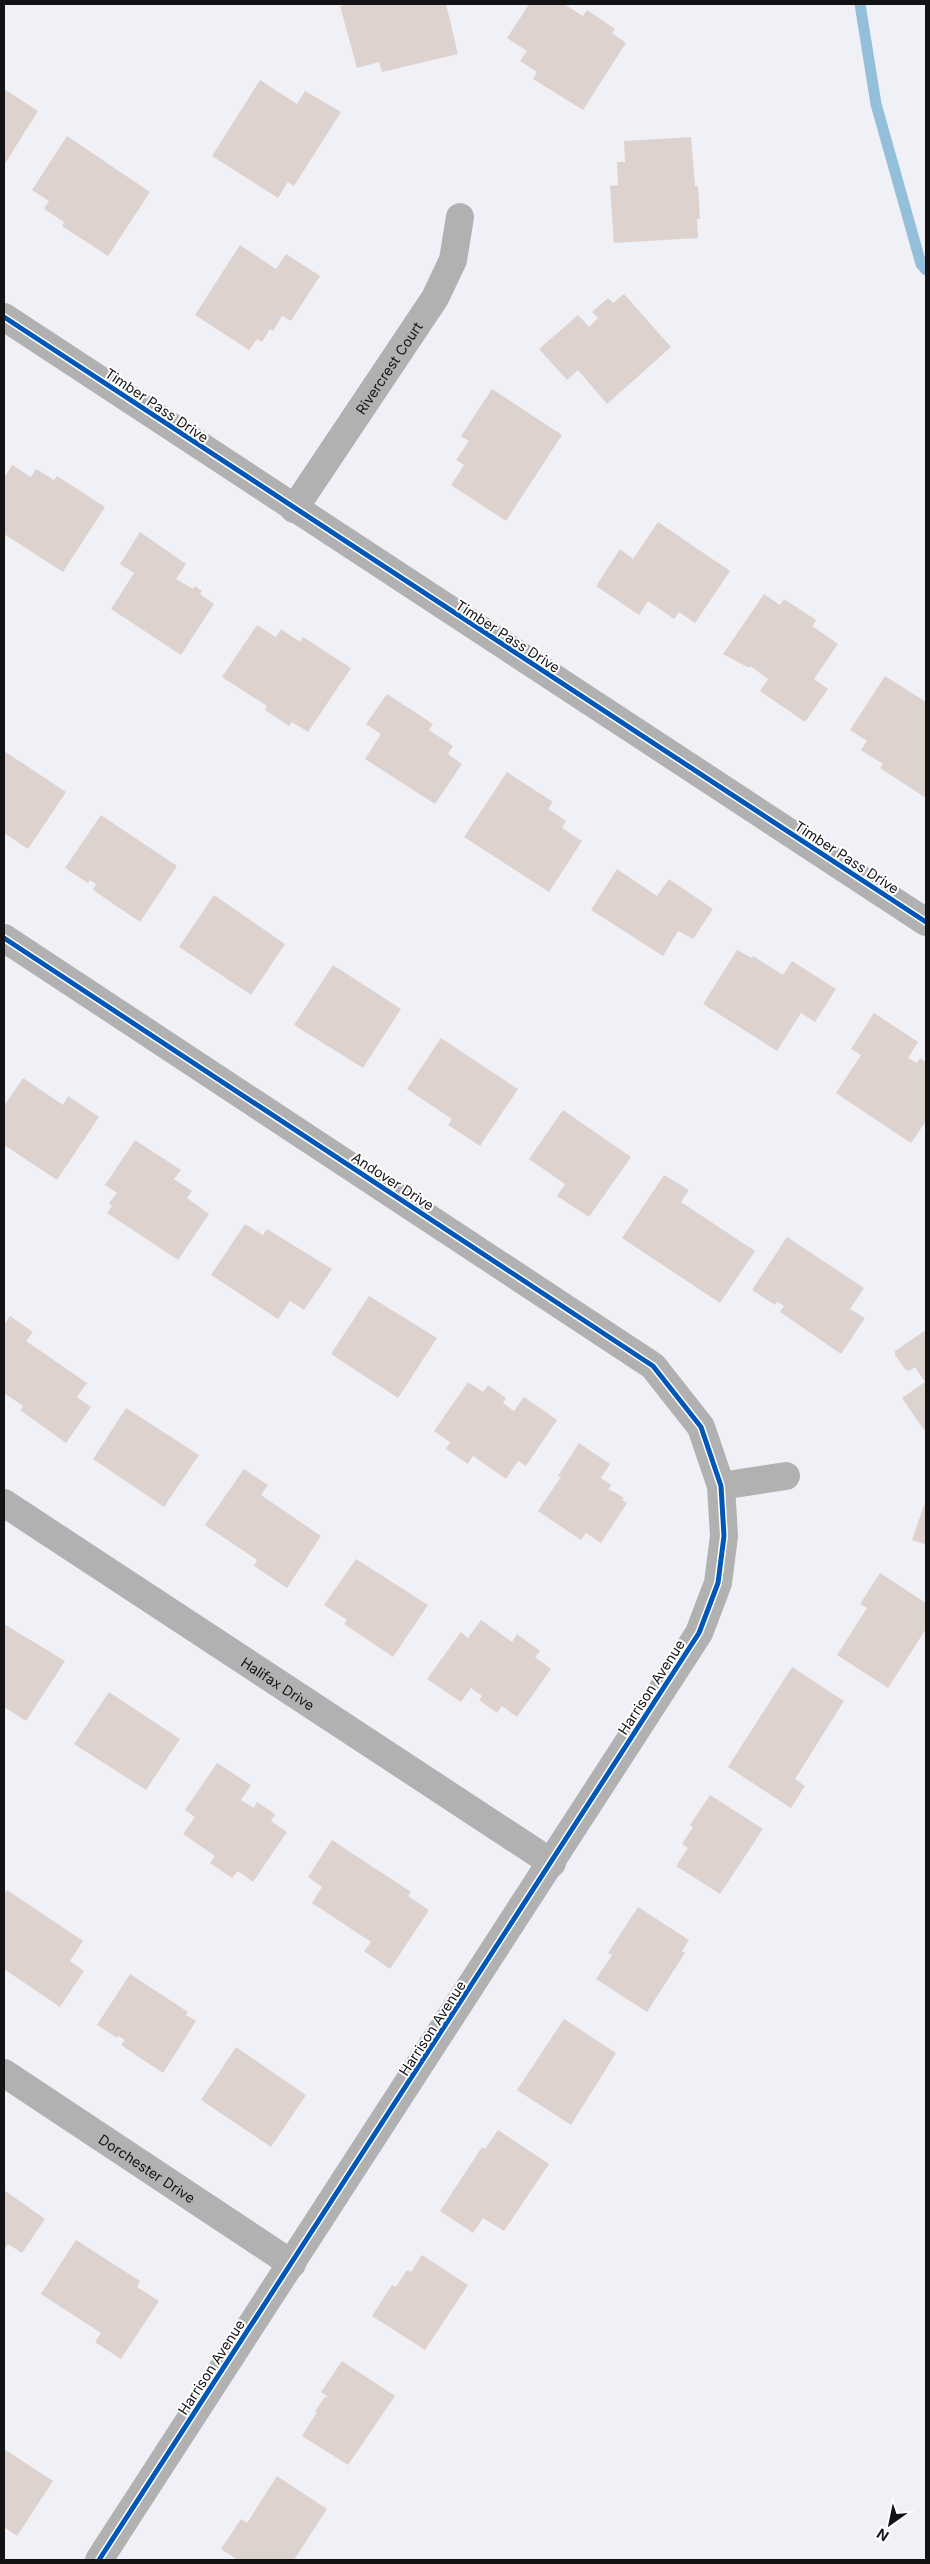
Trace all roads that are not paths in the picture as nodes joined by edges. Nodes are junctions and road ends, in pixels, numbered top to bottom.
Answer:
1 (460, 217) dead end
2 (4, 317) edge
3 (294, 509) junction
4 (926, 922) edge
5 (4, 938) edge
6 (786, 1476) dead end
7 (721, 1486) junction
8 (4, 1503) edge
9 (552, 1863) junction
10 (4, 2073) edge
11 (292, 2264) junction
12 (99, 2560) edge

1 - 3 street, Rivercrest Court
2 - 3 street, Timber Pass Drive
3 - 4 street, Timber Pass Drive
5 - 7 street, Andover Drive
6 - 7 street
7 - 9 street, Harrison Avenue
8 - 9 street, Halifax Drive
9 - 11 street, Harrison Avenue
10 - 11 street, Dorchester Drive
11 - 12 street, Harrison Avenue

